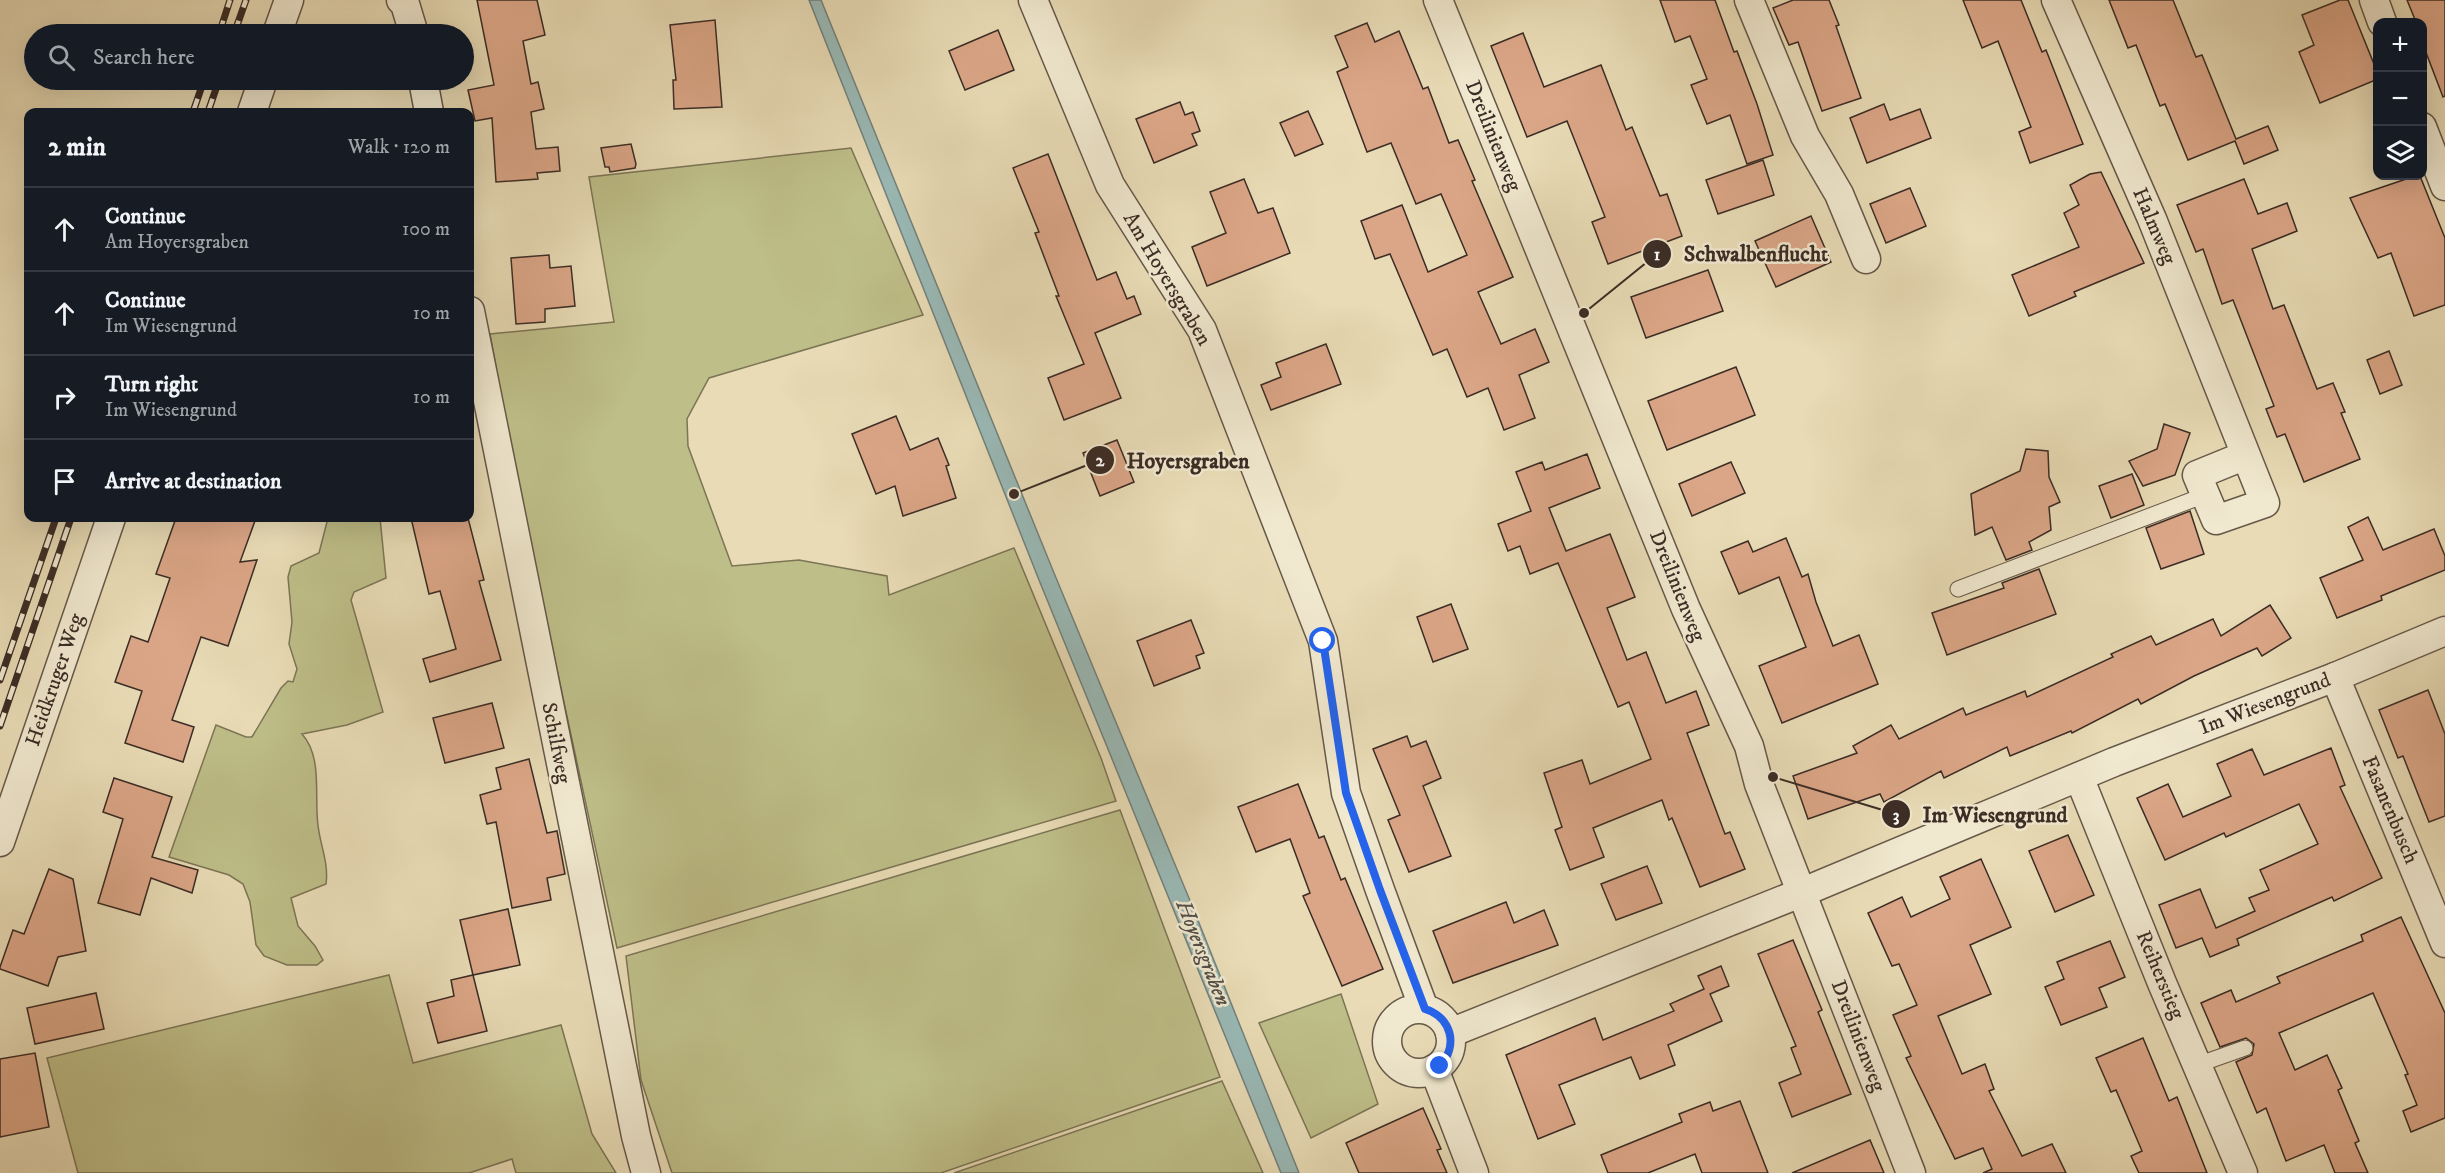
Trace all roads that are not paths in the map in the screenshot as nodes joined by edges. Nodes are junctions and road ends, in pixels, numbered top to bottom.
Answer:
1 (289, 0) edge
2 (401, 0) edge
3 (1033, 0) edge
4 (1438, 0) edge
5 (1749, 0) edge
6 (2056, 0) edge
7 (2374, 0) edge
8 (2381, 18) edge
9 (281, 24) edge
10 (411, 24) edge
11 (259, 90) edge
12 (425, 90) edge
13 (253, 108) edge
14 (428, 108) edge
15 (2427, 140) edge
16 (2445, 186) edge
17 (1866, 259) dead end
18 (474, 331) edge
19 (2246, 455) junction
20 (2205, 495) junction
21 (110, 522) edge
22 (1958, 589) dead end
23 (2445, 631) edge
24 (2335, 677) junction
25 (2079, 777) junction
26 (0, 842) edge
27 (1803, 892) junction
28 (2445, 943) edge
29 (1425, 1009) junction
30 (1450, 1033) junction
31 (2245, 1048) dead end
32 (2197, 1065) junction
33 (1434, 1069) junction
34 (646, 1173) edge
35 (1474, 1173) edge
36 (1911, 1173) edge
37 (2243, 1173) edge

1 - 9 street
2 - 10 street
3 - 29 street, Am Hoyersgraben
4 - 27 street, Dreilinienweg
5 - 17 street
6 - 19 street, Halmweg
7 - 8 street
11 - 13 street
12 - 14 street
15 - 16 street
18 - 34 street, Schilfweg
19 - 20 street, Halmweg
19 - 20 street, Halmweg
20 - 22 lane
21 - 26 street, Heidkruger Weg
23 - 24 street, Im Wiesengrund
24 - 25 street, Im Wiesengrund
24 - 28 street, Fasanenbusch
25 - 27 street, Im Wiesengrund
25 - 32 street, Reiherstieg
27 - 30 street, Im Wiesengrund
27 - 36 street, Dreilinienweg
29 - 30 street
29 - 33 street
30 - 33 street
31 - 32 lane
32 - 37 street, Reiherstieg
33 - 35 street

